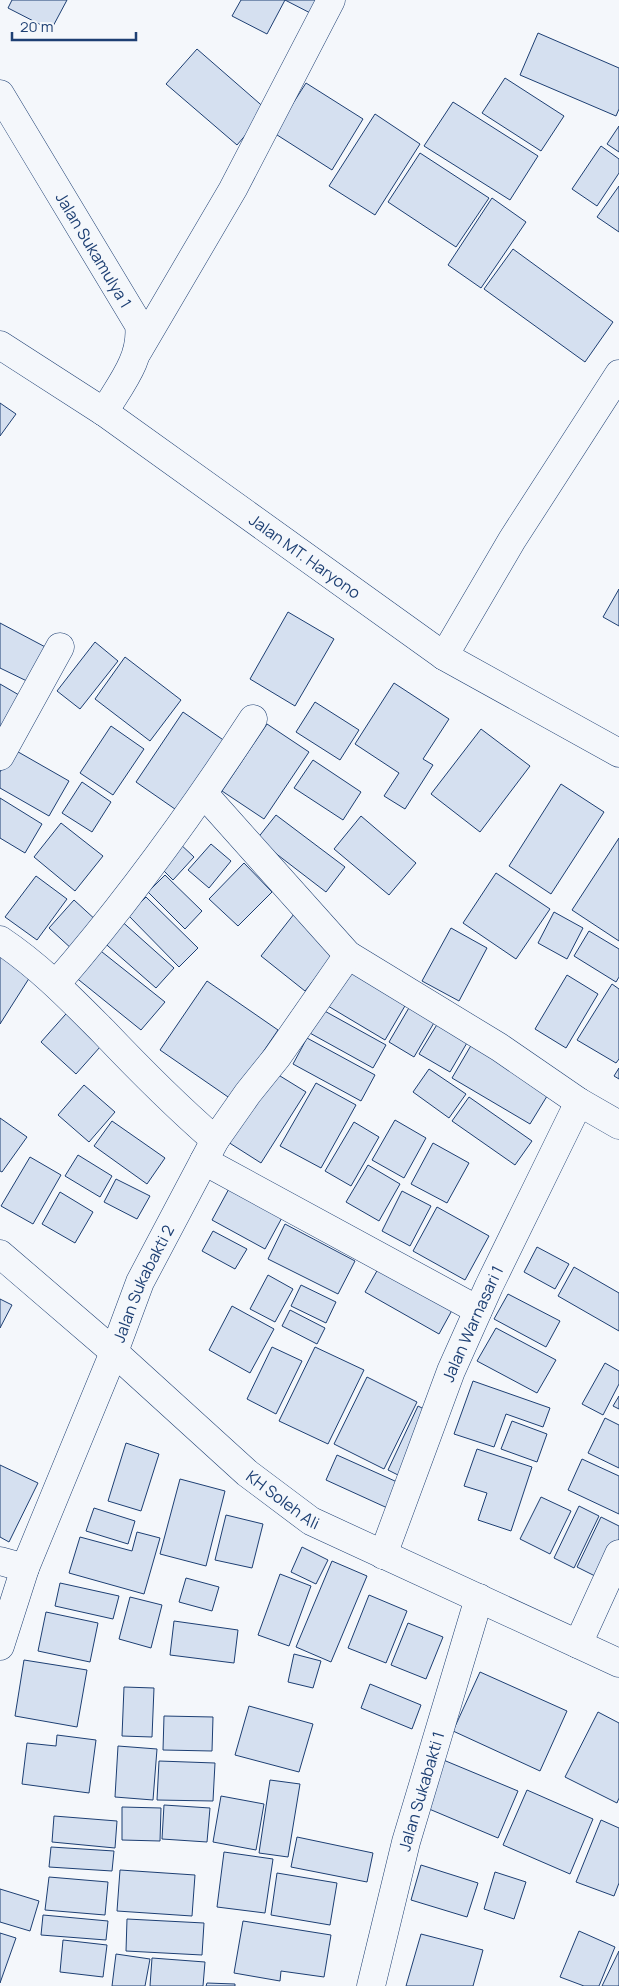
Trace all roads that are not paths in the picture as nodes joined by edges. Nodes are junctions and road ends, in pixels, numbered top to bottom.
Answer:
1 (331, 0) edge
2 (0, 94) edge
3 (0, 345) edge
4 (138, 351) junction
5 (619, 374) edge
6 (104, 412) junction
7 (60, 647) dead end
8 (444, 656) junction
9 (253, 719) dead end
10 (619, 753) edge
11 (0, 756) edge
12 (204, 794) junction
13 (0, 940) edge
14 (348, 955) junction
15 (56, 984) junction
16 (579, 1102) junction
17 (619, 1125) edge
18 (210, 1151) junction
19 (0, 1254) edge
20 (478, 1310) junction
21 (114, 1352) junction
22 (619, 1554) edge
23 (383, 1555) junction
24 (13, 1564) edge
25 (479, 1598) junction
26 (578, 1644) junction
27 (0, 1646) edge
28 (619, 1663) edge
29 (372, 1986) edge

1 - 4 street
2 - 4 street, Jalan Sukamulya 1
3 - 6 street, Jalan MT. Haryono
4 - 6 street, Jalan Sukamulya 1
5 - 8 street
6 - 8 street, Jalan MT. Haryono
7 - 11 street
8 - 10 street, Jalan MT. Haryono
9 - 12 street
12 - 14 street
12 - 15 street
13 - 15 street
14 - 16 street
14 - 18 street, Jalan Sukabakti 2
15 - 18 street
16 - 17 street
16 - 20 street, Jalan Warnasari 1
18 - 20 street
18 - 21 street, Jalan Sukabakti 2
19 - 21 street, KH Soleh Ali
20 - 23 street, Jalan Warnasari 1
21 - 23 street, KH Soleh Ali
21 - 24 street, Jalan Sukabakti 2
22 - 26 street
23 - 25 street, KH Soleh Ali
24 - 27 street, Jalan Sukabakti 2
25 - 26 street, KH Soleh Ali
25 - 29 street, Jalan Sukabakti 1
26 - 28 street, KH Soleh Ali

